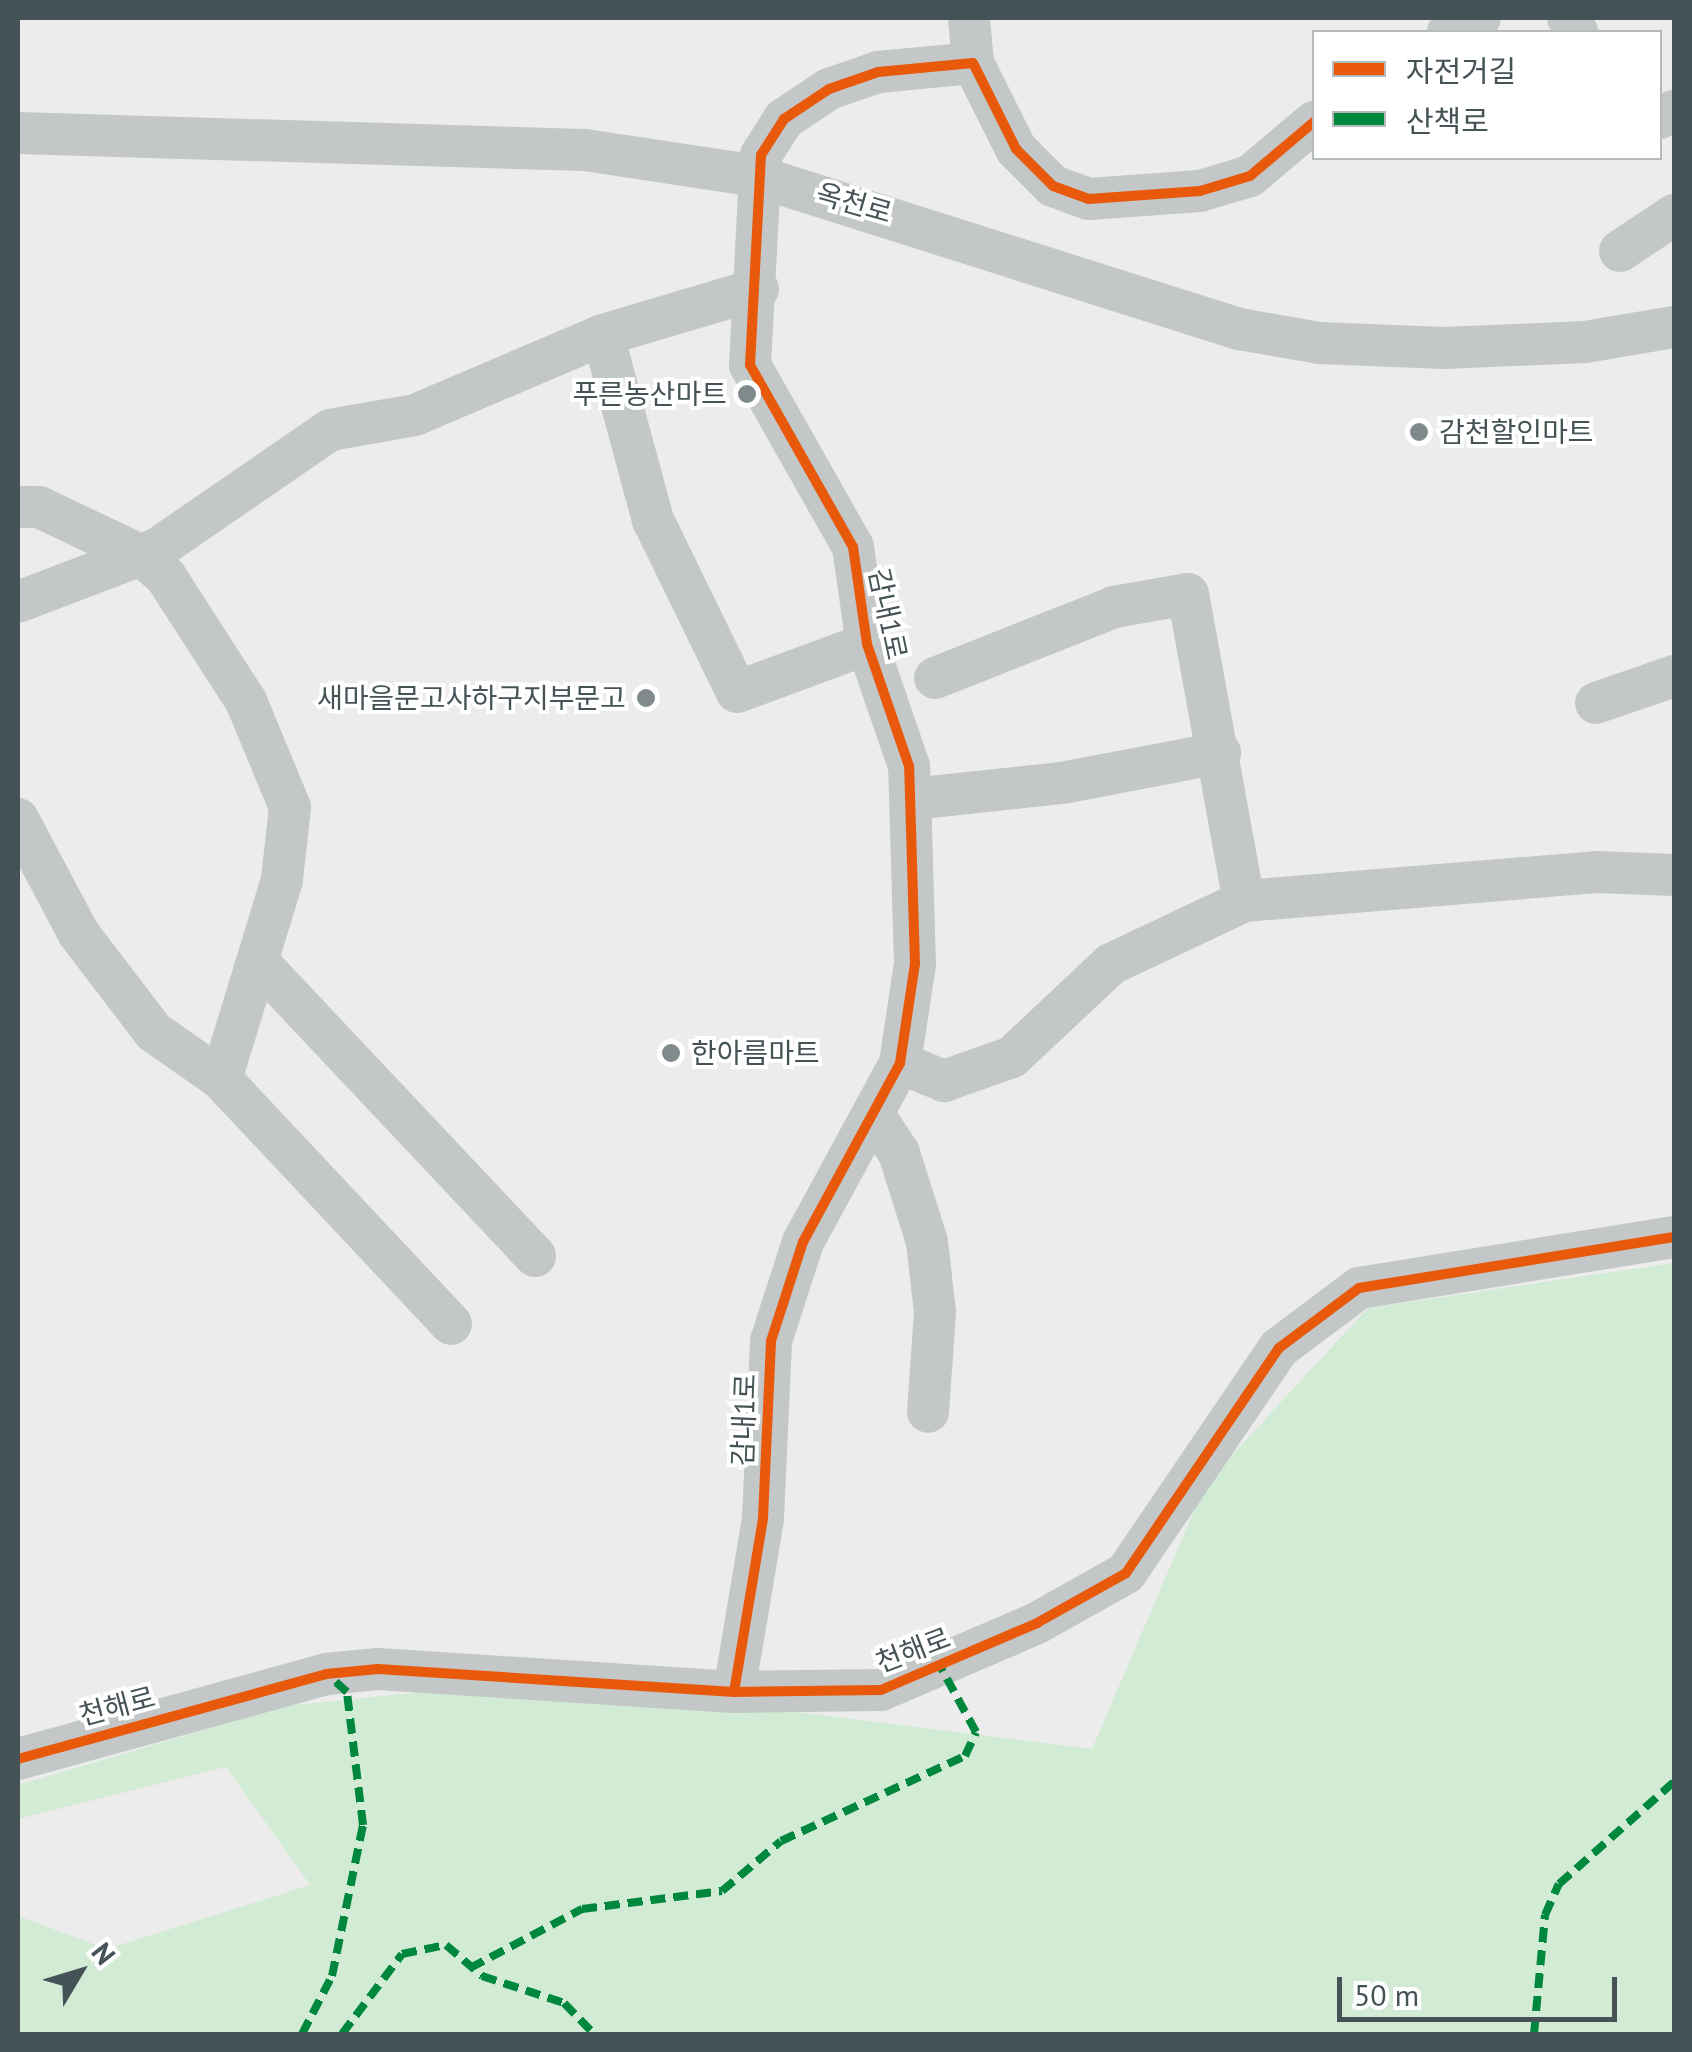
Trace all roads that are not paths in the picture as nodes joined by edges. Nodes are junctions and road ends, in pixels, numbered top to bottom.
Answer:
1 (969, 18) edge
2 (1480, 18) edge
3 (1453, 30) edge
4 (973, 62) junction
5 (1312, 124) edge
6 (18, 134) edge
7 (756, 176) junction
8 (1674, 214) edge
9 (1620, 251) dead end
10 (758, 289) junction
11 (603, 335) junction
12 (1668, 338) edge
13 (18, 507) edge
14 (142, 556) junction
15 (18, 602) edge
16 (867, 644) junction
17 (1674, 676) edge
18 (935, 678) dead end
19 (1596, 703) dead end
20 (1220, 753) junction
21 (912, 799) junction
22 (18, 819) edge
23 (1674, 875) edge
24 (1244, 901) junction
25 (258, 962) junction
26 (900, 1063) junction
27 (221, 1079) junction
28 (874, 1115) junction
29 (1674, 1236) edge
30 (534, 1256) dead end
31 (451, 1324) dead end
32 (928, 1412) dead end
33 (734, 1692) junction
34 (18, 1760) edge

1 - 4 street
2 - 3 street
4 - 5 street
4 - 7 street, 감내1로
6 - 7 street, 옥천로
7 - 10 street, 감내1로
7 - 12 street, 옥천로
8 - 9 street
10 - 11 street
10 - 16 street, 감내1로
11 - 14 street
11 - 16 street
13 - 14 street
14 - 15 street
14 - 25 street
16 - 21 street, 감내1로
17 - 19 street
18 - 20 street
20 - 21 street
20 - 24 street
21 - 26 street, 감내1로
22 - 27 street
23 - 24 street
24 - 26 street
25 - 27 street
25 - 30 street
26 - 28 street, 감내1로
27 - 31 street
28 - 32 street
28 - 33 street, 감내1로
29 - 33 street, 천해로
33 - 34 street, 천해로

